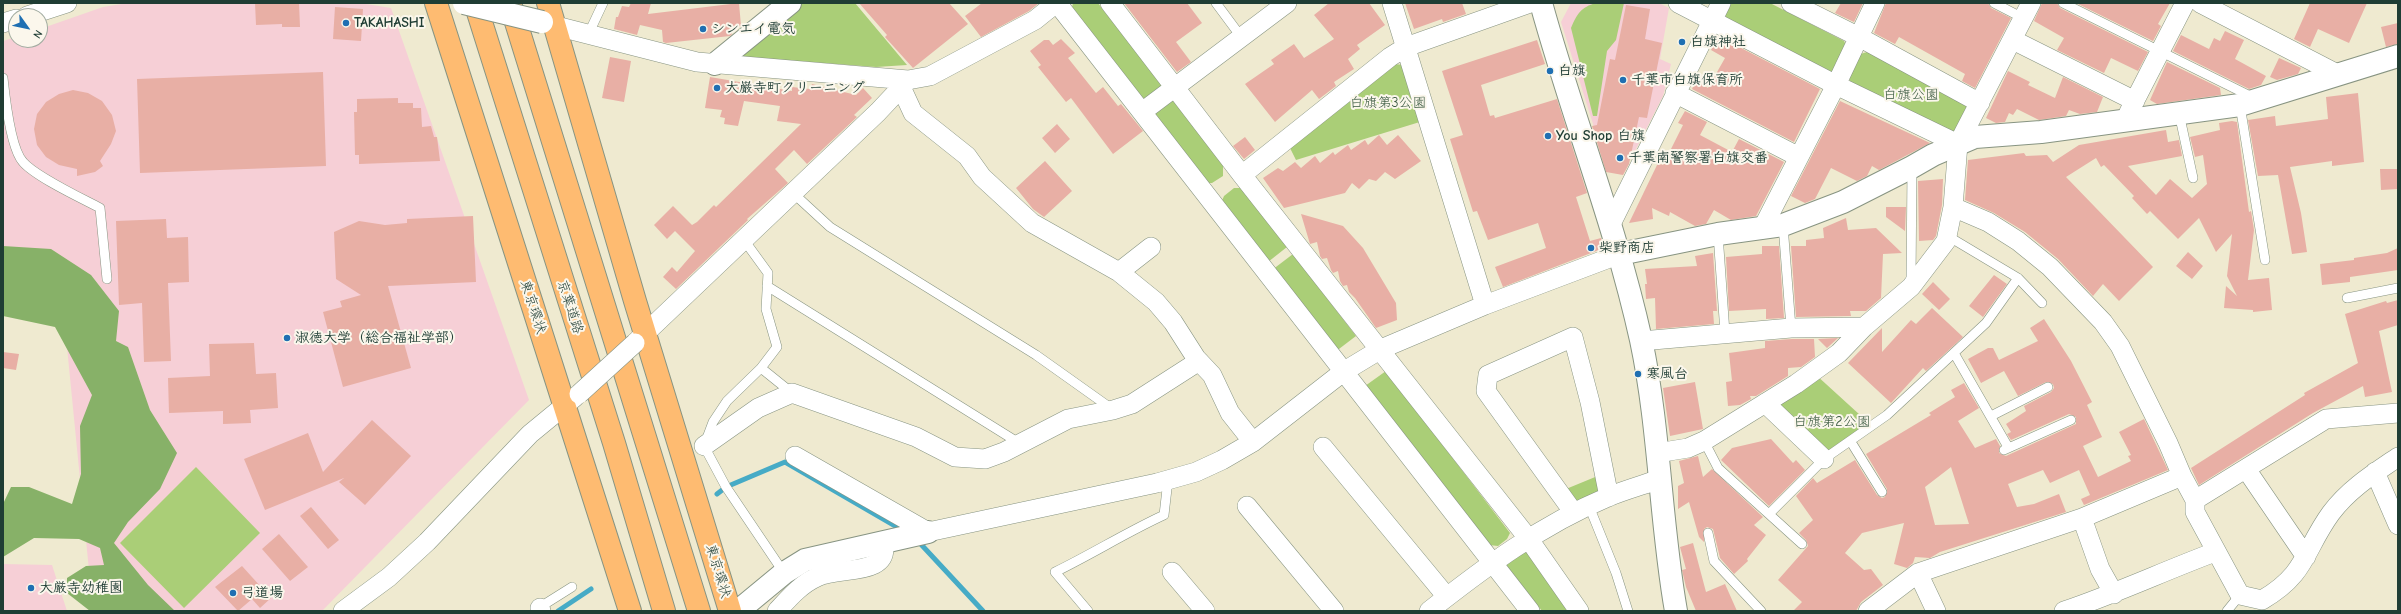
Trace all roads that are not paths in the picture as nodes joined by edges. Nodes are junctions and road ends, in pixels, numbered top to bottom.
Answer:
1 (67, 3) edge
2 (436, 3) edge
3 (464, 3) edge
4 (475, 3) edge
5 (510, 3) edge
6 (603, 3) edge
7 (790, 3) edge
8 (1056, 3) edge
9 (1110, 3) edge
10 (1216, 3) edge
11 (1287, 3) edge
12 (1392, 3) edge
13 (1530, 3) edge
14 (1541, 3) edge
15 (1678, 3) edge
16 (1721, 3) edge
17 (1791, 3) edge
18 (1875, 3) edge
19 (1994, 3) edge
20 (2063, 3) edge
21 (2185, 3) edge
22 (2200, 3) edge
23 (48, 9) edge
24 (2027, 10) edge
25 (549, 17) edge
26 (1712, 22) junction
27 (588, 35) junction
28 (1859, 36) junction
29 (1242, 38) junction
30 (2013, 40) junction
31 (1406, 47) junction
32 (2160, 52) junction
33 (2398, 56) edge
34 (715, 64) junction
35 (2339, 74) junction
36 (3, 78) edge
37 (904, 84) junction
38 (1836, 85) junction
39 (1176, 87) junction
40 (1675, 93) junction
41 (2135, 101) junction
42 (2250, 103) junction
43 (1980, 104) junction
44 (1142, 112) junction
45 (2179, 113) junction
46 (2124, 120) junction
47 (1958, 144) junction
48 (1799, 157) junction
49 (1912, 167) junction
50 (1242, 175) junction
51 (2193, 178) dead end
52 (793, 192) junction
53 (1953, 207) junction
54 (1784, 225) junction
55 (1610, 226) junction
56 (1762, 229) junction
57 (1718, 234) junction
58 (1946, 235) junction
59 (744, 240) junction
60 (1151, 247) dead end
61 (1620, 254) junction
62 (2265, 260) dead end
63 (1119, 272) junction
64 (2018, 278) junction
65 (107, 279) dead end
66 (766, 286) junction
67 (1911, 287) junction
68 (2398, 288) edge
69 (2347, 298) dead end
70 (2042, 304) dead end
71 (1485, 305) junction
72 (1864, 327) junction
73 (1791, 328) junction
74 (1725, 333) junction
75 (641, 338) junction
76 (1641, 341) junction
77 (1381, 349) junction
78 (1954, 353) junction
79 (1199, 361) junction
80 (761, 368) junction
81 (1343, 372) junction
82 (2048, 387) dead end
83 (792, 393) junction
84 (571, 400) junction
85 (1765, 403) junction
86 (1113, 410) junction
87 (2398, 412) edge
88 (1991, 416) junction
89 (2071, 420) dead end
90 (1704, 441) junction
91 (1252, 442) junction
92 (1851, 442) junction
93 (1019, 443) junction
94 (704, 446) junction
95 (1322, 447) dead end
96 (1657, 453) junction
97 (795, 456) dead end
98 (2398, 457) edge
99 (1824, 459) junction
100 (2246, 469) junction
101 (2375, 472) junction
102 (2182, 476) junction
103 (1168, 480) junction
104 (1660, 480) junction
105 (1882, 492) dead end
106 (1609, 497) junction
107 (2195, 500) junction
108 (1247, 506) dead end
109 (1582, 509) junction
110 (1769, 514) junction
111 (2082, 518) junction
112 (2398, 525) edge
113 (928, 532) junction
114 (1708, 533) dead end
115 (1528, 538) junction
116 (882, 542) junction
117 (1802, 544) dead end
118 (2215, 552) junction
119 (2306, 557) junction
120 (1491, 562) junction
121 (1172, 572) dead end
122 (784, 573) junction
123 (1918, 574) junction
124 (572, 587) dead end
125 (2114, 594) junction
126 (2240, 595) junction
127 (1448, 602) edge
128 (697, 604) edge
129 (539, 610) edge
130 (343, 611) edge
131 (630, 611) edge
132 (664, 611) edge
133 (730, 611) edge
134 (738, 611) edge
135 (777, 611) edge
136 (1088, 611) edge
137 (1205, 611) edge
138 (1334, 611) edge
139 (1429, 611) edge
140 (1530, 611) edge
141 (1579, 611) edge
142 (1628, 611) edge
143 (1676, 611) edge
144 (1761, 611) edge
145 (1868, 611) edge
146 (1936, 611) edge
147 (2064, 611) edge
148 (2227, 611) edge

1 - 23 street
2 - 84 highway, 東京環状
3 - 25 street, bridge
4 - 132 highway, 京葉道路
5 - 128 highway
6 - 27 lane
7 - 34 street
8 - 37 street
8 - 44 street
9 - 39 street
10 - 29 lane
11 - 29 street
12 - 31 street
13 - 31 street
14 - 55 street
15 - 26 street
16 - 26 street
17 - 28 street
18 - 28 street
19 - 24 lane
20 - 32 lane
21 - 32 street
22 - 35 street
24 - 30 street
25 - 27 street
25 - 75 highway, 東京環状
26 - 38 street
26 - 40 street
27 - 34 street
28 - 38 street
28 - 43 street
29 - 39 street
30 - 41 street
30 - 43 street
31 - 50 street
31 - 71 street
32 - 41 street
32 - 42 lane
33 - 35 street
34 - 37 street
35 - 42 street
36 - 65 lane
37 - 52 street
37 - 63 street
38 - 47 street
38 - 48 street
39 - 44 street
39 - 50 street
40 - 48 street
40 - 55 street
41 - 46 street
42 - 45 street
42 - 62 lane
43 - 47 street
44 - 81 street
45 - 46 street
45 - 51 lane
46 - 47 street
47 - 49 street
47 - 53 street
48 - 56 street
49 - 54 street
49 - 67 lane
50 - 77 street
52 - 59 street
52 - 86 lane
53 - 58 street
53 - 102 street
54 - 56 street
54 - 73 lane
55 - 61 street
56 - 57 street
57 - 61 street
57 - 74 lane
58 - 64 lane
58 - 67 street
59 - 66 lane
59 - 75 street
60 - 63 street
61 - 71 street
61 - 76 street
63 - 79 street
64 - 70 lane
64 - 78 lane
66 - 80 lane
66 - 93 lane
67 - 72 street
68 - 69 lane
71 - 77 street
72 - 73 street
72 - 85 street
73 - 74 street
74 - 76 street
75 - 84 street, bridge
75 - 133 highway, 東京環状
76 - 96 street
77 - 81 street
77 - 115 street
78 - 88 lane
78 - 92 lane
79 - 86 street
79 - 91 street
80 - 83 lane
80 - 94 lane
81 - 91 street
81 - 120 street
82 - 88 lane
83 - 93 street
83 - 94 street
84 - 130 street
84 - 131 highway, 東京環状
85 - 90 street
85 - 99 street
86 - 93 street
87 - 100 street
88 - 89 lane
90 - 96 street
90 - 110 lane
91 - 103 street
92 - 99 lane
92 - 105 lane
94 - 122 lane
95 - 127 street
96 - 104 street
97 - 113 street
98 - 101 street
99 - 110 lane
100 - 107 street
100 - 119 street
101 - 112 street
101 - 119 street
102 - 107 street
102 - 111 street
103 - 113 street
103 - 136 lane
104 - 106 street
104 - 143 street
106 - 109 street
106 - 109 street
107 - 118 street
108 - 138 street
109 - 115 street
109 - 142 lane
110 - 117 lane
111 - 123 street
111 - 125 street
113 - 116 street
114 - 144 lane
115 - 120 street
115 - 141 street
116 - 122 street
116 - 135 street
118 - 125 street
118 - 126 street
119 - 126 street
120 - 127 street
120 - 140 street
121 - 137 street
122 - 134 street
123 - 145 street
123 - 146 street
124 - 129 lane
125 - 147 street
126 - 148 lane
127 - 139 street

